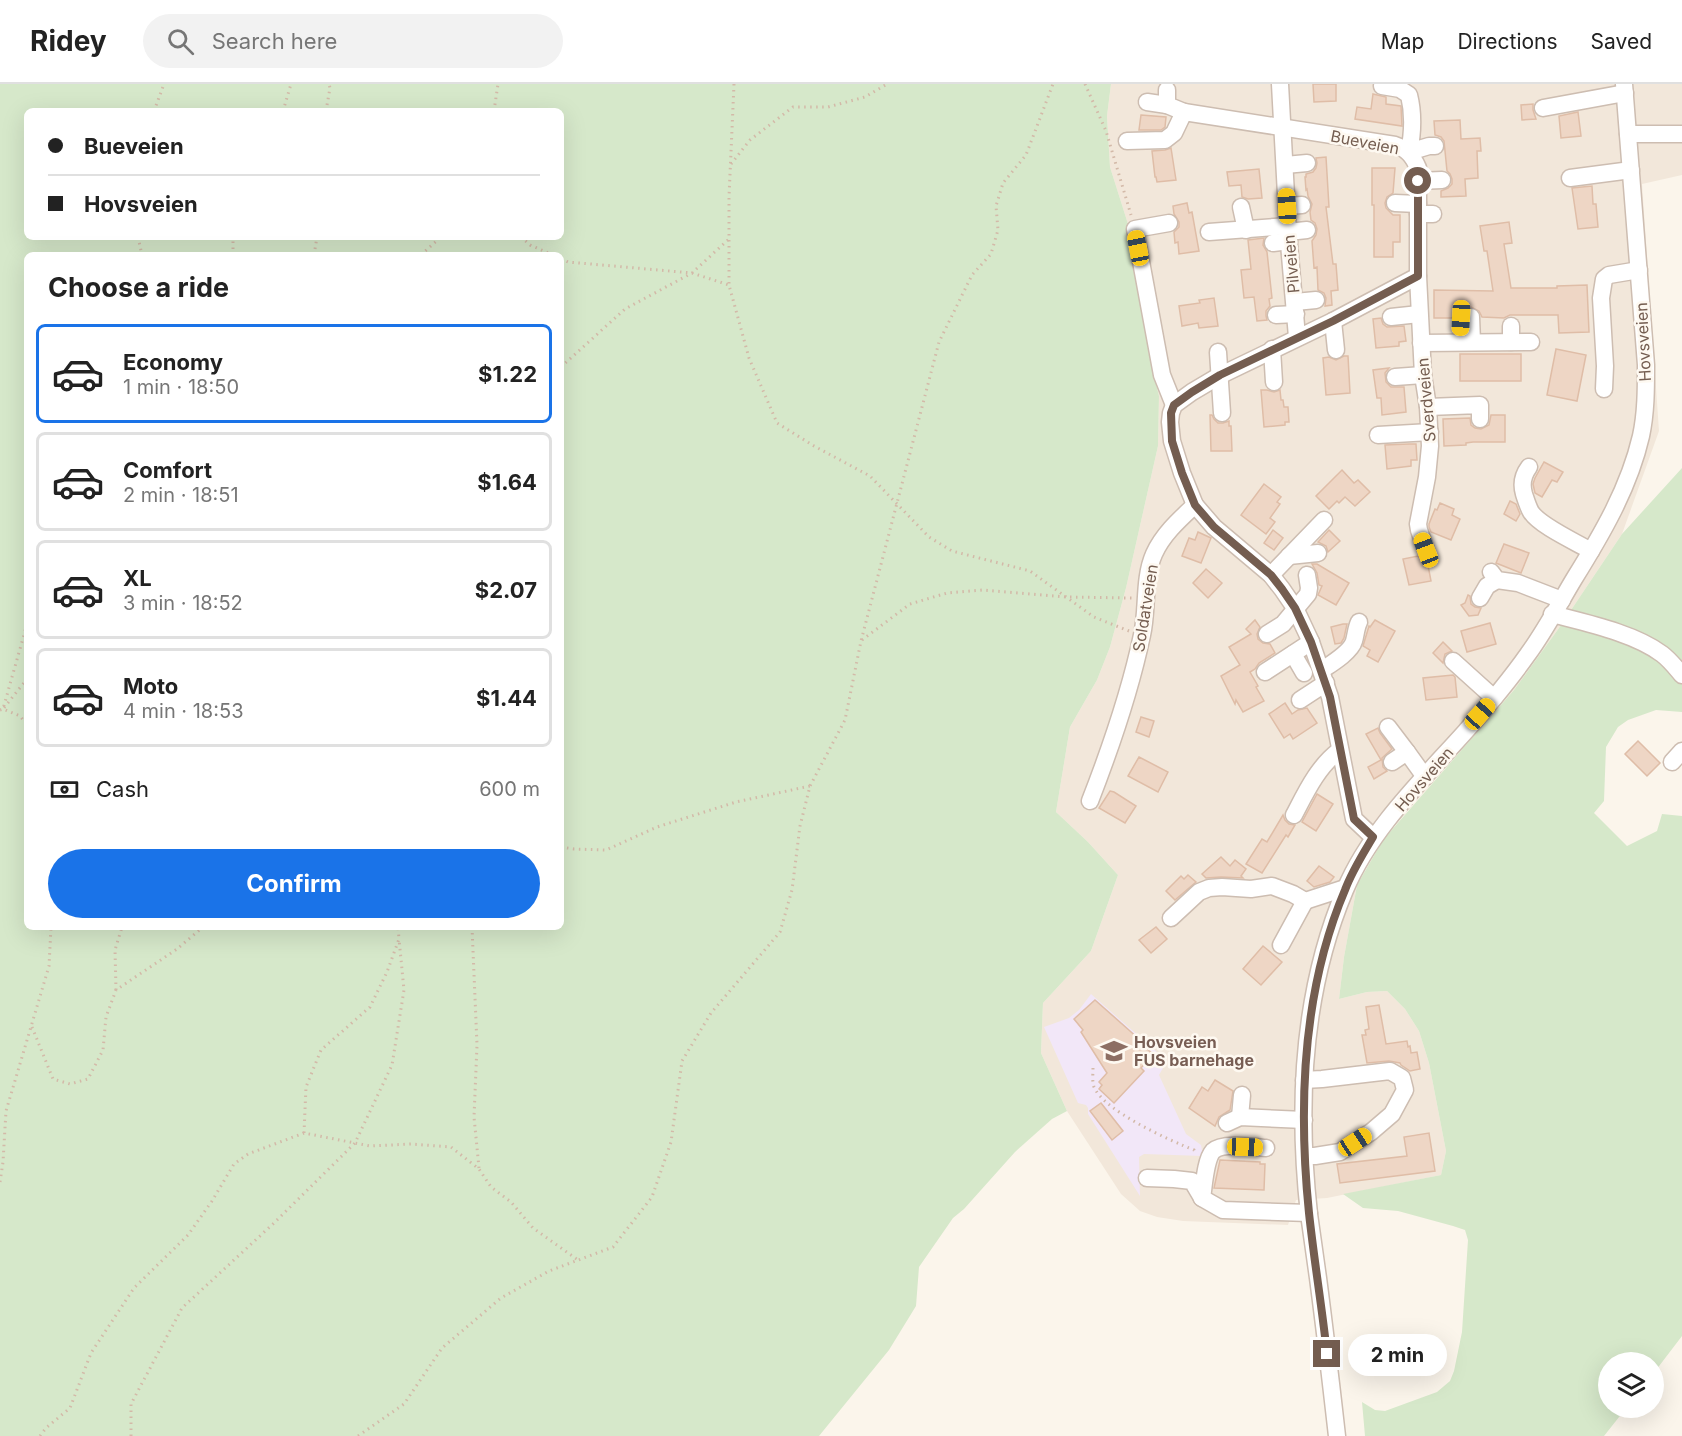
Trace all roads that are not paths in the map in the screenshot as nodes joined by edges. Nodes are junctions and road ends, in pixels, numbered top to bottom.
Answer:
1 (1280, 84) edge
2 (1382, 86) dead end
3 (1624, 88) edge
4 (1147, 102) dead end
5 (1543, 108) dead end
6 (1184, 112) junction
7 (1281, 127) junction
8 (1628, 134) junction
9 (1682, 134) edge
10 (1127, 141) dead end
11 (1435, 146) dead end
12 (1409, 152) junction
13 (1307, 163) dead end
14 (1285, 165) junction
15 (1631, 170) junction
16 (1570, 178) dead end
17 (1442, 180) dead end
18 (1418, 181) junction
19 (1241, 207) dead end
20 (1169, 223) dead end
21 (1246, 230) junction
22 (1307, 230) dead end
23 (1209, 232) dead end
24 (1285, 235) junction
25 (1418, 248) junction
26 (1431, 261) dead end
27 (1639, 270) junction
28 (1418, 276) junction
29 (1316, 300) dead end
30 (1295, 308) junction
31 (1419, 314) junction
32 (1276, 315) dead end
33 (1391, 317) dead end
34 (1466, 317) dead end
35 (1333, 321) junction
36 (1297, 337) junction
37 (1466, 342) junction
38 (1531, 342) dead end
39 (1421, 343) junction
40 (1272, 349) junction
41 (1335, 350) dead end
42 (1218, 352) dead end
43 (1220, 375) junction
44 (1423, 375) junction
45 (1395, 376) dead end
46 (1274, 382) dead end
47 (1604, 389) dead end
48 (1174, 405) junction
49 (1428, 407) junction
50 (1221, 413) dead end
51 (1474, 416) dead end
52 (1430, 432) junction
53 (1378, 435) dead end
54 (1529, 467) dead end
55 (1195, 505) junction
56 (1324, 520) dead end
57 (1426, 550) dead end
58 (1591, 551) junction
59 (1318, 553) dead end
60 (1289, 556) junction
61 (1271, 575) junction
62 (1307, 575) dead end
63 (1480, 598) dead end
64 (1562, 600) junction
65 (1295, 608) junction
66 (1552, 614) junction
67 (1359, 622) dead end
68 (1267, 634) dead end
69 (1311, 642) junction
70 (1293, 654) junction
71 (1453, 661) dead end
72 (1265, 672) dead end
73 (1304, 673) dead end
74 (1682, 675) edge
75 (1324, 676) junction
76 (1494, 698) junction
77 (1300, 700) dead end
78 (1388, 727) dead end
79 (1340, 750) junction
80 (1407, 752) junction
81 (1392, 762) dead end
82 (1425, 777) junction
83 (1090, 801) dead end
84 (1294, 815) dead end
85 (1373, 837) junction
86 (1345, 888) junction
87 (1305, 902) junction
88 (1171, 918) dead end
89 (1281, 945) dead end
90 (1304, 1080) junction
91 (1242, 1095) dead end
92 (1304, 1120) junction
93 (1266, 1148) dead end
94 (1305, 1155) junction
95 (1147, 1178) dead end
96 (1202, 1198) junction
97 (1309, 1213) junction
98 (1337, 1436) edge

1 - 7 street, Pilveien
2 - 12 street
3 - 5 street
3 - 8 street, Hovsveien
4 - 6 street, Bueveien
6 - 7 street, Bueveien
6 - 10 street
7 - 12 street, Bueveien
7 - 14 street, Pilveien
8 - 9 street
8 - 15 street, Hovsveien
11 - 12 street
12 - 18 street, Bueveien
13 - 14 street
14 - 24 street, Pilveien
15 - 16 street
15 - 27 street, Hovsveien
17 - 18 street
18 - 25 street, Bueveien
19 - 21 street
20 - 48 street
21 - 23 street
21 - 24 street
22 - 24 street
24 - 30 street, Pilveien
25 - 26 street
25 - 28 street, Bueveien
27 - 47 street
27 - 58 street, Hovsveien
28 - 31 street, Sverdveien
28 - 35 street
29 - 30 street
30 - 32 street
30 - 36 street, Pilveien
31 - 33 street
31 - 39 street, Sverdveien
34 - 37 street
35 - 36 street
35 - 41 street
36 - 40 street
37 - 38 street
37 - 39 street
39 - 44 street, Sverdveien
40 - 43 street
40 - 46 street
42 - 43 street
43 - 48 street
43 - 50 street
44 - 45 street
44 - 49 street, Sverdveien
48 - 55 street
49 - 51 street
49 - 52 street, Sverdveien
52 - 53 street
52 - 57 street, Sverdveien
54 - 58 street
55 - 61 street
55 - 83 street, Soldatveien
56 - 60 street
58 - 64 street, Hovsveien
59 - 60 street
60 - 61 street
61 - 65 street
62 - 65 street
63 - 64 street
64 - 66 street, Hovsveien
65 - 68 street
65 - 69 street
66 - 74 street
66 - 76 street, Hovsveien
67 - 75 street
69 - 70 street
69 - 75 street
70 - 72 street
70 - 73 street
71 - 76 street
75 - 77 street
75 - 79 street
76 - 82 street, Hovsveien
78 - 80 street
79 - 84 street
79 - 85 street
80 - 81 street
80 - 82 street
82 - 85 street, Hovsveien
85 - 86 street, Hovsveien
86 - 87 street
86 - 90 street, Hovsveien
87 - 88 street
87 - 89 street
90 - 92 street, Hovsveien
90 - 94 street
91 - 92 street
92 - 94 street, Hovsveien
93 - 96 street
94 - 97 street, Hovsveien
95 - 96 street
96 - 97 street
97 - 98 street, Hovsveien

